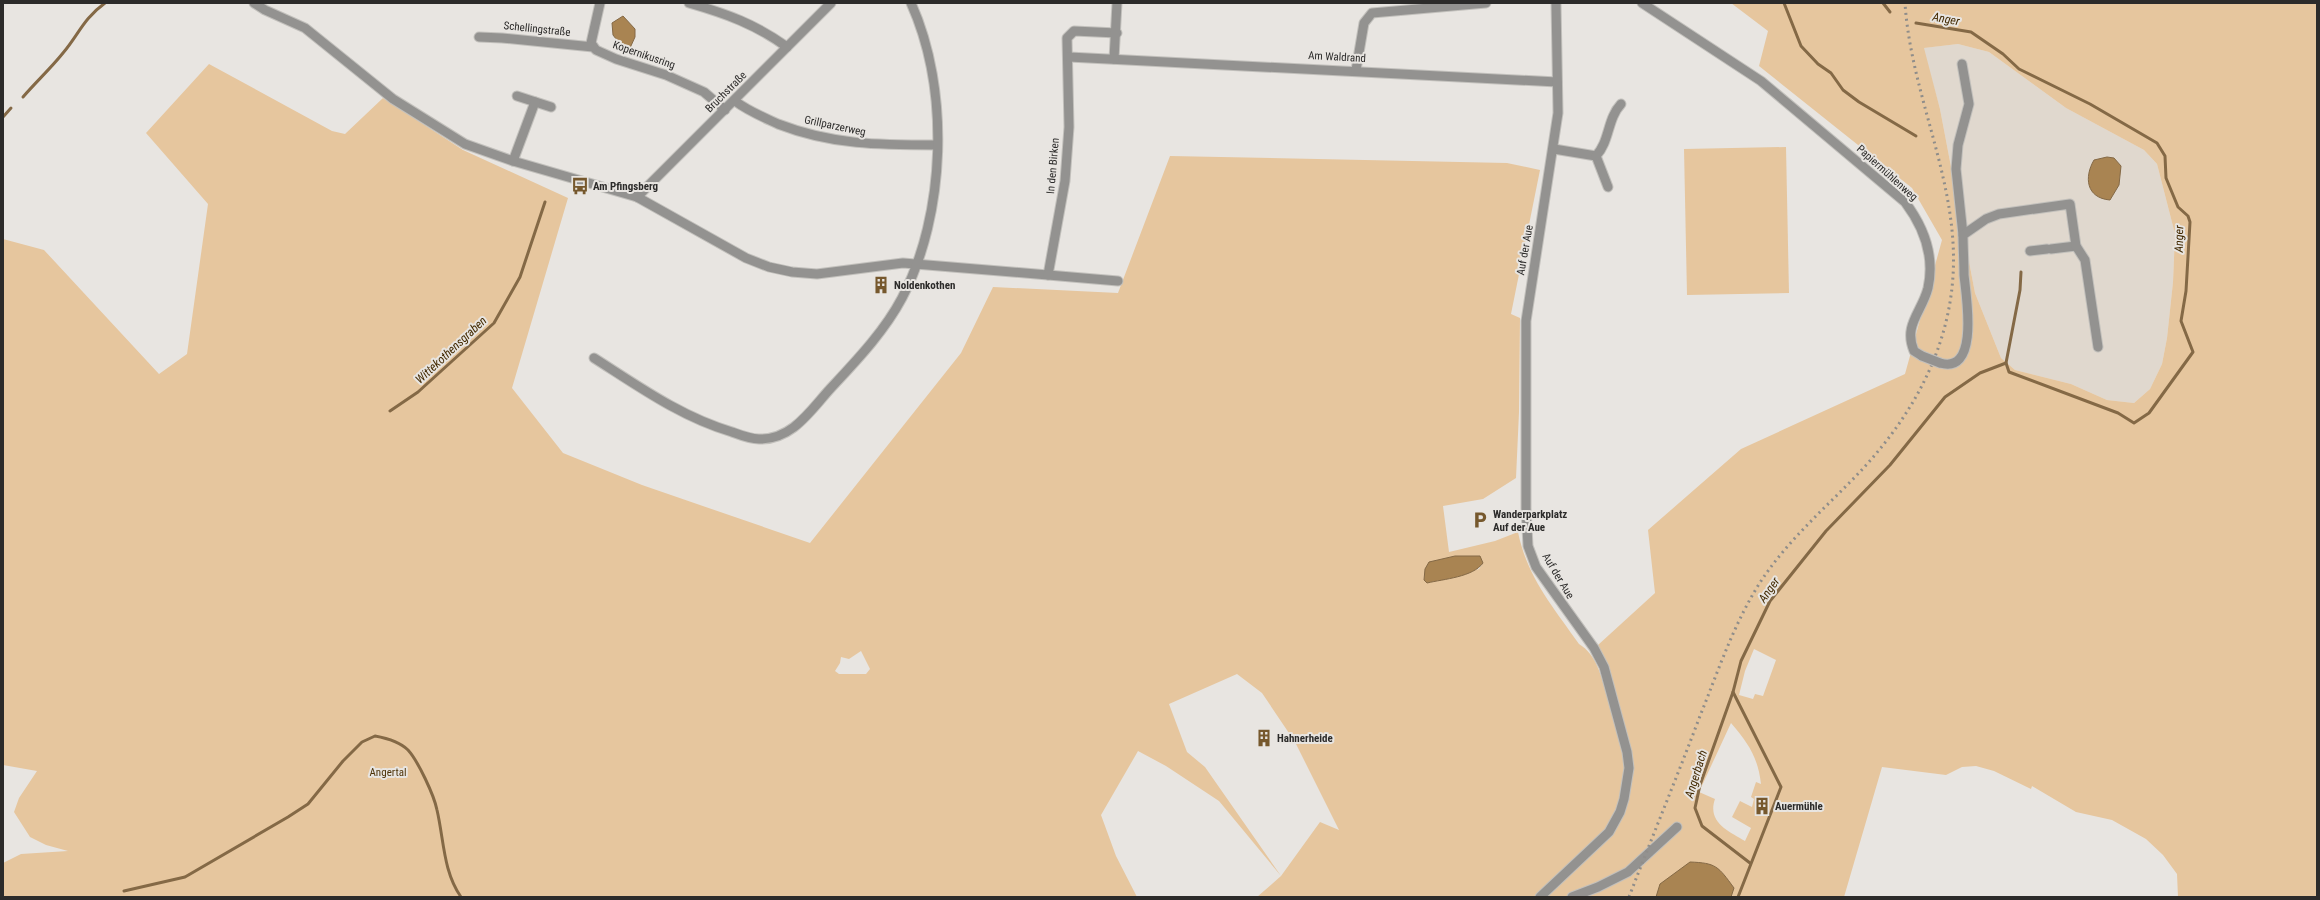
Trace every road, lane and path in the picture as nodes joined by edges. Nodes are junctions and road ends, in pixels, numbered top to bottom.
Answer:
1 (254, 3) edge
2 (600, 3) edge
3 (689, 3) edge
4 (831, 3) edge
5 (911, 3) edge
6 (1117, 3) edge
7 (1486, 3) edge
8 (1556, 3) edge
9 (1642, 3) edge
10 (1117, 33) junction
11 (479, 37) dead end
12 (593, 47) junction
13 (787, 47) junction
14 (1069, 57) junction
15 (1114, 59) junction
16 (1962, 64) dead end
17 (1356, 70) junction
18 (1558, 82) junction
19 (517, 96) dead end
20 (735, 101) junction
21 (535, 102) junction
22 (1621, 104) dead end
23 (551, 108) dead end
24 (726, 110) junction
25 (937, 145) junction
26 (1554, 149) junction
27 (1596, 156) junction
28 (513, 161) junction
29 (1608, 187) dead end
30 (637, 197) junction
31 (1963, 235) junction
32 (2076, 246) junction
33 (2030, 251) dead end
34 (916, 264) junction
35 (1048, 275) junction
36 (1118, 281) dead end
37 (2098, 347) dead end
38 (594, 358) dead end
39 (1677, 827) dead end
40 (1540, 897) edge
41 (1572, 897) edge

1 - 28 street
2 - 12 street
3 - 13 street
4 - 13 street, Bruchstraße
5 - 25 street
6 - 10 street
7 - 17 street
8 - 18 street, Auf der Aue
9 - 31 street, Papiermühlenweg, bridge
10 - 14 street, In den Birken
10 - 15 street
11 - 12 street, Schellingstraße
12 - 24 street, Kopernikusring
13 - 20 street, Bruchstraße
14 - 15 street
14 - 35 street, In den Birken
15 - 17 street, Am Waldrand
16 - 31 street, Papiermühlenweg
17 - 18 street, Am Waldrand
18 - 26 street, Auf der Aue
19 - 21 street
20 - 24 street, Bruchstraße
20 - 25 street, Grillparzerweg
21 - 23 street
21 - 28 street
22 - 27 street
24 - 30 street, Bruchstraße
25 - 34 street
26 - 27 street
26 - 40 street, Auf der Aue
27 - 29 street
28 - 30 street
30 - 34 street
31 - 32 street
32 - 33 street
32 - 37 street
34 - 35 street
34 - 38 street
35 - 36 street
39 - 41 street

